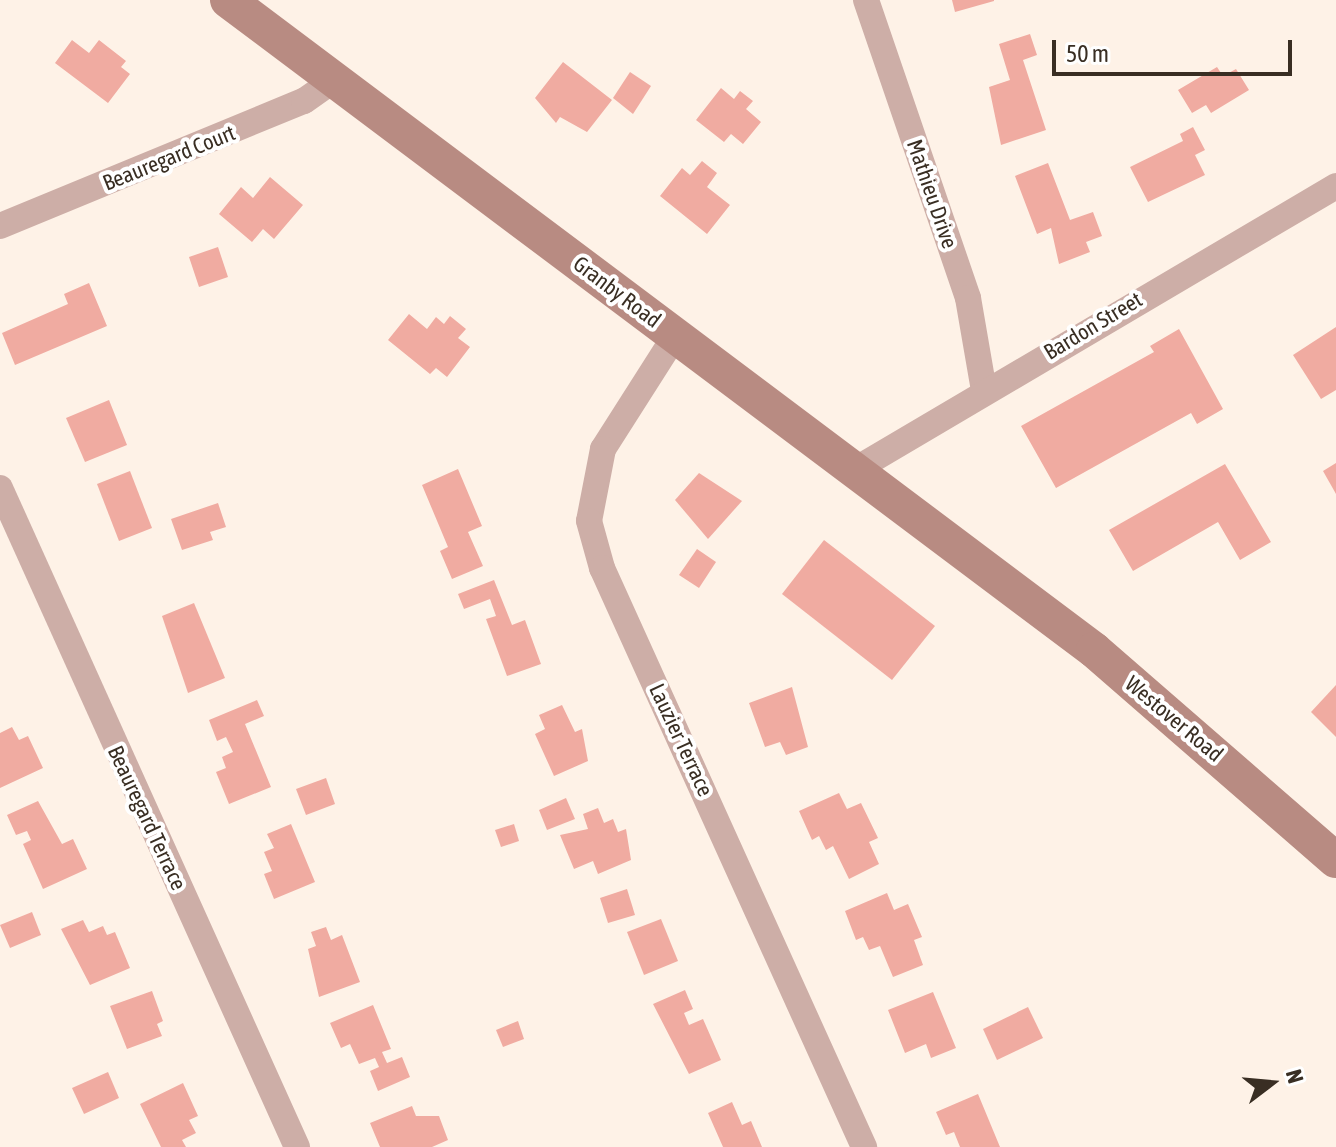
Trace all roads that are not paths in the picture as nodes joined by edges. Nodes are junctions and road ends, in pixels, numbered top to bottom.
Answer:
1 (228, 0) edge
2 (866, 0) edge
3 (333, 81) junction
4 (1336, 186) edge
5 (0, 226) edge
6 (675, 336) junction
7 (984, 391) junction
8 (853, 471) junction
9 (0, 488) edge
10 (1006, 585) joint
11 (1336, 860) edge
12 (297, 1147) edge
13 (864, 1147) edge

1 - 3 main road, Granby Road
2 - 7 street, Mathieu Drive
3 - 5 street, Beauregard Court
3 - 6 main road, Granby Road
4 - 7 street, Bardon Street
6 - 8 main road, Granby Road
6 - 13 street, Lauzier Terrace
7 - 8 street, Bardon Street
8 - 10 main road, Granby Road
9 - 12 street, Beauregard Terrace
10 - 11 main road, Westover Road

